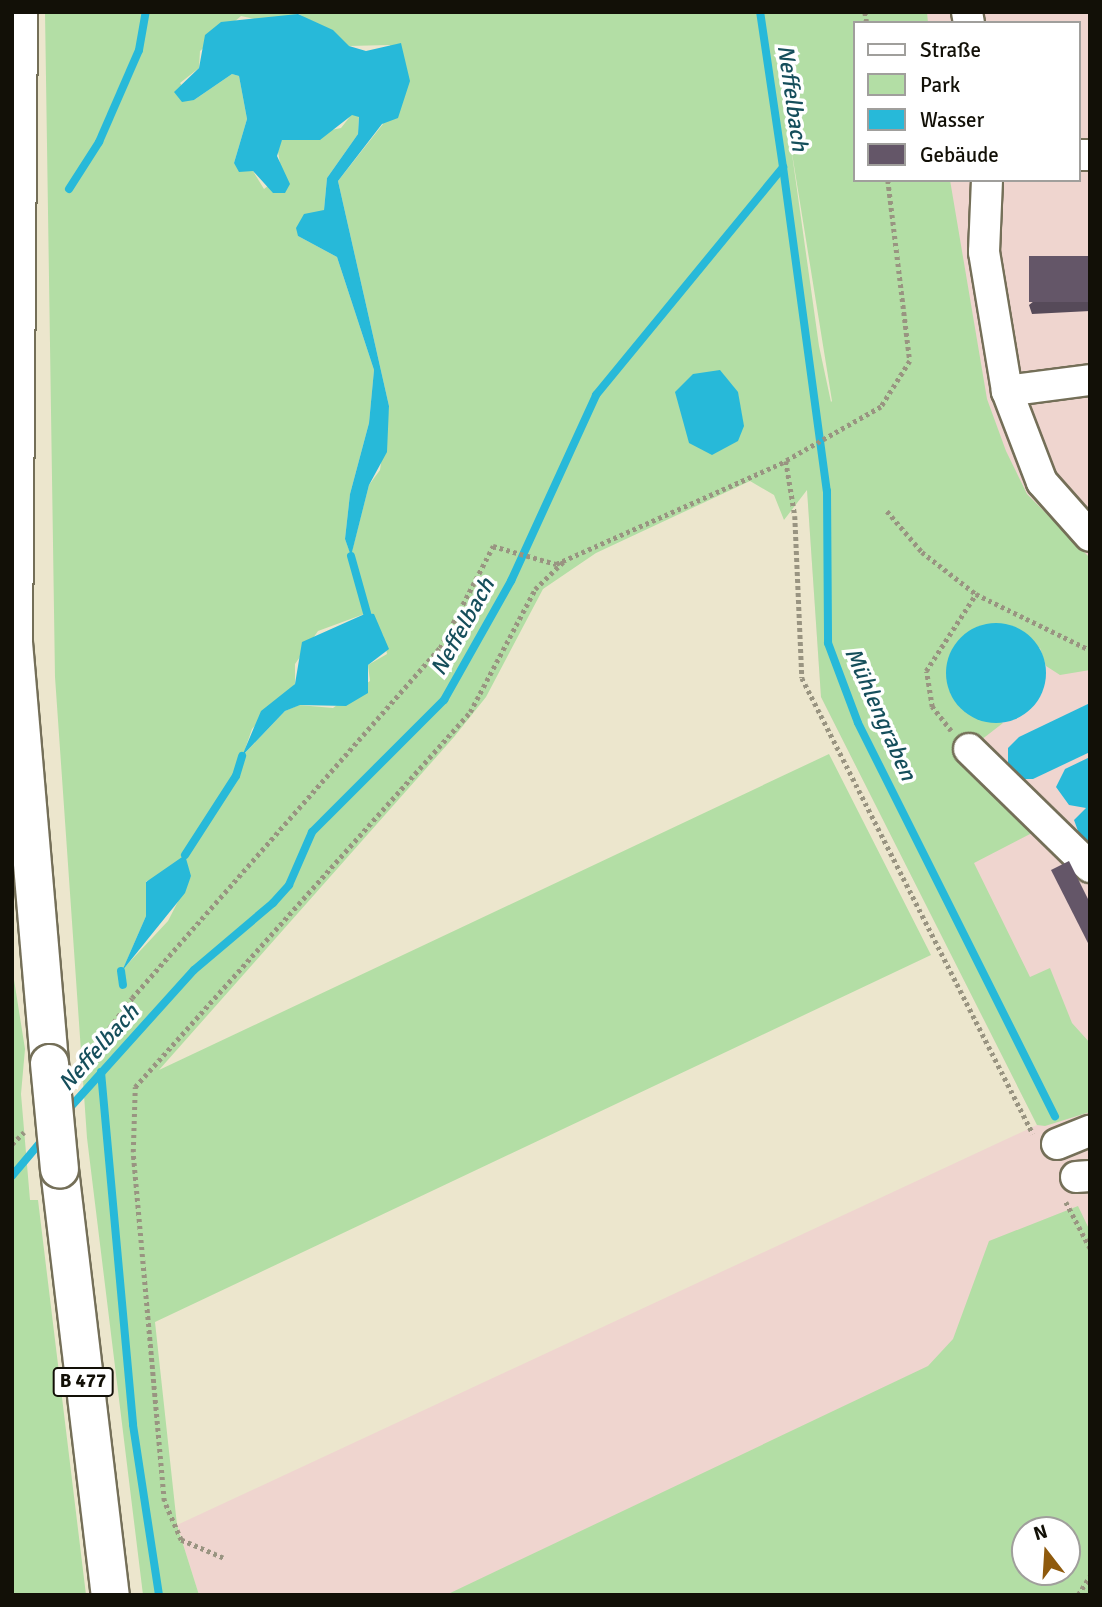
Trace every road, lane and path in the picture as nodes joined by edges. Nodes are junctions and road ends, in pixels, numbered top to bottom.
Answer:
1 (18, 12) edge
2 (888, 182) edge
3 (987, 182) edge
4 (1090, 380) edge
5 (1007, 391) junction
6 (786, 461) junction
7 (887, 511) dead end
8 (1090, 536) edge
9 (565, 561) junction
10 (975, 594) junction
11 (13, 642) edge
12 (1090, 650) edge
13 (969, 749) joint
14 (1090, 867) edge
15 (60, 1070) junction
16 (27, 1129) dead end
17 (1070, 1138) edge
18 (12, 1144) edge
19 (1076, 1182) edge
20 (1090, 1248) edge
21 (223, 1558) dead end
22 (1090, 1576) edge
23 (110, 1595) edge
24 (1078, 1595) edge

1 - 11 main road, B 477
2 - 6 path
3 - 5 lane
4 - 5 lane
5 - 8 lane
6 - 9 path
6 - 17 path
7 - 10 path
9 - 15 path
9 - 21 path
10 - 12 path
10 - 13 path
11 - 15 main road, B 477
13 - 14 lane
15 - 23 main road, B 477, bridge
16 - 18 path
19 - 20 path
22 - 24 path

